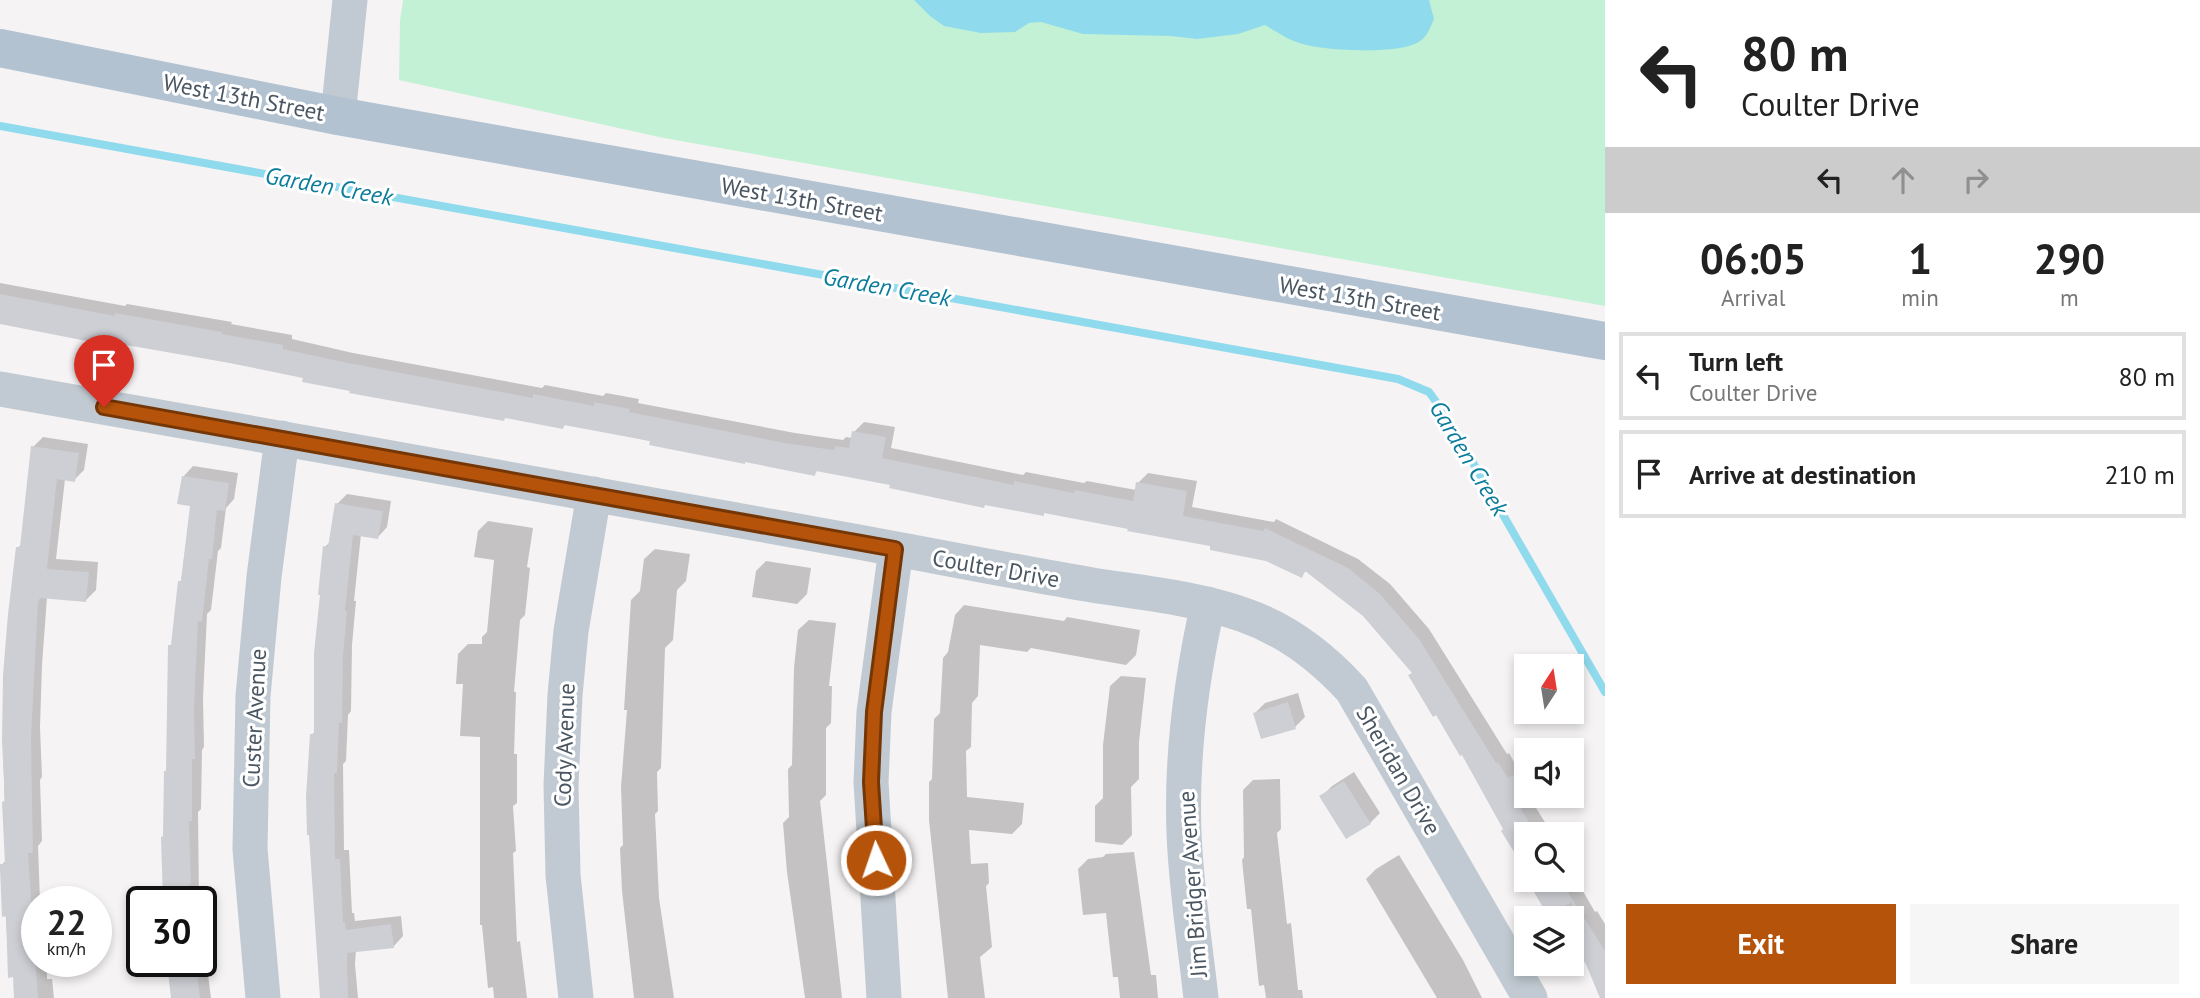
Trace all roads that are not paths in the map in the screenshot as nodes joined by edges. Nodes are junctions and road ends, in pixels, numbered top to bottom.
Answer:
1 (350, 5) edge
2 (0, 48) edge
3 (338, 116) junction
4 (1605, 341) edge
5 (0, 389) edge
6 (282, 438) junction
7 (594, 494) junction
8 (895, 549) junction
9 (1208, 604) junction
10 (263, 998) edge
11 (576, 998) edge
12 (884, 998) edge
13 (1201, 998) edge
14 (1530, 998) edge

1 - 3 street
2 - 3 main road, West 13th Street
3 - 4 main road, West 13th Street
5 - 6 street, Coulter Drive
6 - 7 street, Coulter Drive
6 - 10 street, Custer Avenue
7 - 8 street, Coulter Drive
7 - 11 street, Cody Avenue
8 - 9 street, Coulter Drive
8 - 12 street
9 - 13 street, Jim Bridger Avenue
9 - 14 street, Sheridan Drive

